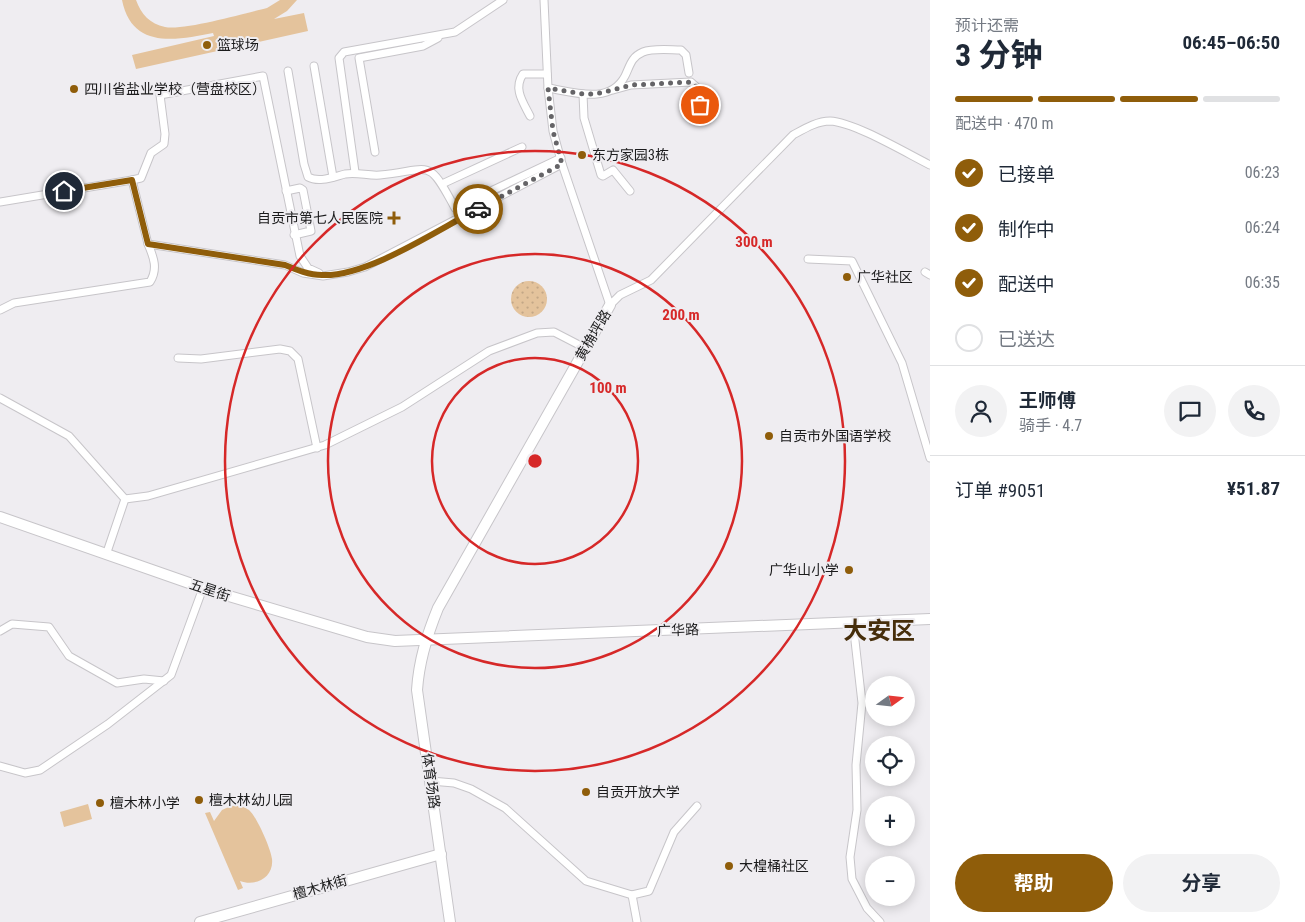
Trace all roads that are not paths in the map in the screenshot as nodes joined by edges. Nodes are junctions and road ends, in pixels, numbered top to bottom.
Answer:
1 (503, 0) edge
2 (544, 0) edge
3 (444, 35) junction
4 (314, 66) dead end
5 (288, 71) dead end
6 (689, 73) dead end
7 (547, 74) junction
8 (548, 88) junction
9 (612, 90) junction
10 (583, 94) junction
11 (686, 110) dead end
12 (530, 116) dead end
13 (522, 147) dead end
14 (375, 152) dead end
15 (561, 161) junction
16 (930, 165) edge
17 (355, 172) junction
18 (333, 177) junction
19 (132, 180) junction
20 (442, 184) junction
21 (286, 191) junction
22 (630, 191) dead end
23 (0, 202) edge
24 (294, 235) junction
25 (148, 244) junction
26 (808, 259) dead end
27 (323, 276) junction
28 (610, 305) junction
29 (0, 310) edge
30 (585, 348) junction
31 (178, 358) dead end
32 (0, 398) edge
33 (317, 448) junction
34 (930, 458) edge
35 (125, 499) junction
36 (0, 517) edge
37 (106, 554) junction
38 (202, 588) junction
39 (930, 619) edge
40 (852, 623) junction
41 (0, 631) edge
42 (425, 640) junction
43 (164, 681) junction
44 (0, 766) edge
45 (431, 781) junction
46 (698, 806) dead end
47 (442, 854) junction
48 (632, 895) junction
49 (200, 922) edge
50 (450, 922) edge
51 (638, 922) edge
52 (880, 922) edge

1 - 3 street
2 - 7 street, 黄桷坪路
3 - 14 street
3 - 17 street
4 - 18 street
5 - 18 street
6 - 9 street
7 - 8 street, 黄桷坪路
7 - 12 street
8 - 10 street
8 - 15 street, 黄桷坪路
9 - 10 street
9 - 11 street
10 - 22 street
13 - 20 street
15 - 20 street
15 - 27 street
15 - 28 street, 黄桷坪路
16 - 28 street
17 - 18 street
17 - 20 street
19 - 21 street
19 - 23 street
19 - 25 street
21 - 24 street
21 - 24 street
24 - 27 street
25 - 27 street
25 - 29 street
26 - 34 street
28 - 30 main road, 黄桷坪路
30 - 33 street
30 - 42 main road, 黄桷坪路
31 - 33 street
32 - 35 street
33 - 35 street
35 - 37 street
36 - 37 main road, 五星街
37 - 38 main road, 五星街
38 - 42 main road, 五星街
38 - 43 street
39 - 40 main road, 广华路
40 - 42 main road, 广华路
40 - 52 street
41 - 43 street
42 - 45 main road, 体育场路
43 - 44 street
45 - 47 main road, 体育场路
45 - 48 street
46 - 48 street
47 - 49 main road, 檀木林街
47 - 50 main road, 体育场路
48 - 51 street

